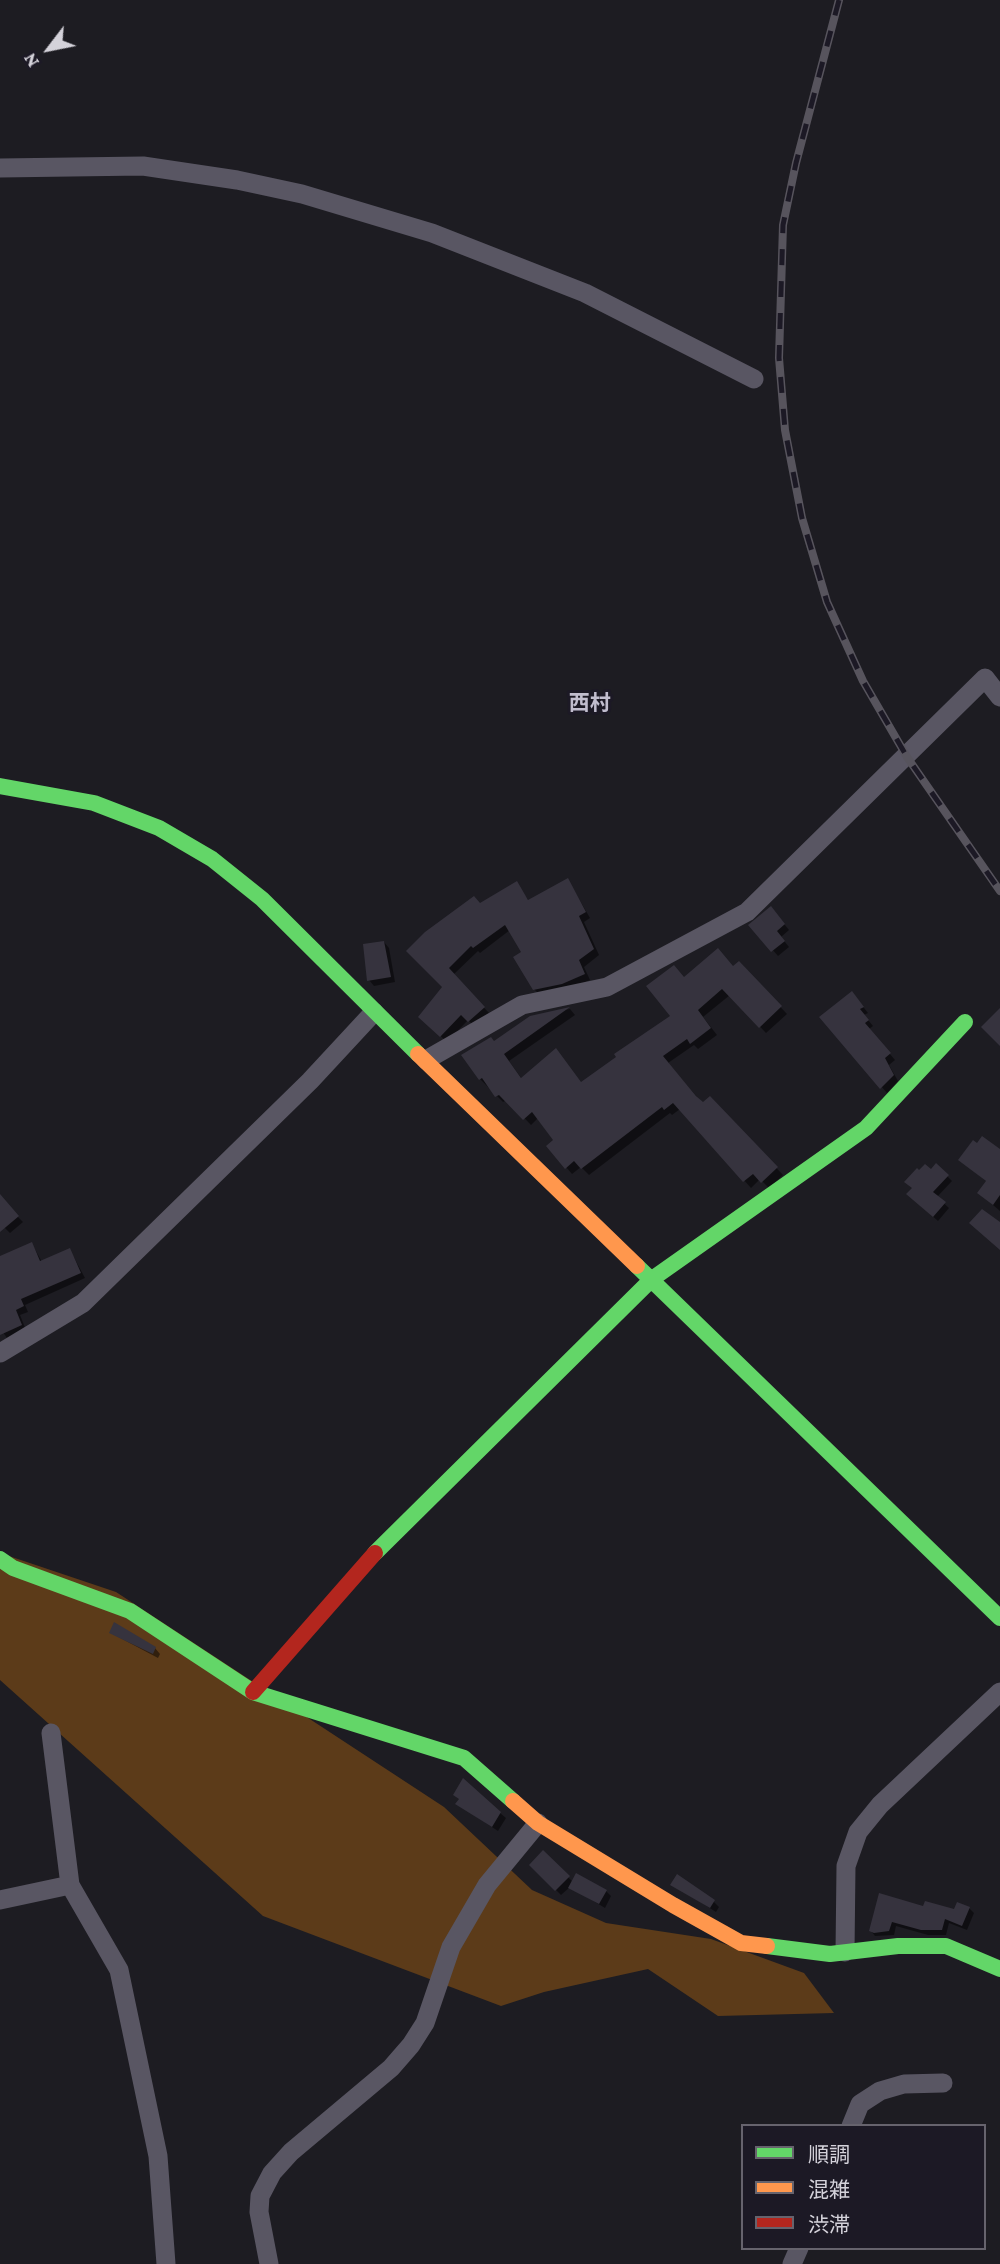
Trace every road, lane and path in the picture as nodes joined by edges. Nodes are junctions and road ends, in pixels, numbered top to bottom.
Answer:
1 (0, 168) edge
2 (754, 379) dead end
3 (1000, 696) edge
4 (0, 786) edge
5 (374, 1012) junction
6 (965, 1022) dead end
7 (426, 1060) junction
8 (652, 1279) junction
9 (0, 1353) edge
10 (0, 1559) edge
11 (1000, 1618) edge
12 (253, 1692) junction
13 (1000, 1692) edge
14 (51, 1733) dead end
15 (538, 1823) junction
16 (70, 1885) junction
17 (0, 1900) edge
18 (845, 1952) junction
19 (1000, 1969) edge
20 (943, 2083) dead end
21 (852, 2124) edge
22 (166, 2264) edge
23 (269, 2264) edge

1 - 2 street
3 - 7 street
4 - 5 street
5 - 7 street
5 - 9 street
6 - 8 street
7 - 8 street
8 - 11 street
8 - 12 street
10 - 12 street
12 - 15 street
13 - 18 street
14 - 16 street
15 - 18 street
15 - 23 street
16 - 17 street
16 - 22 street
18 - 19 street
20 - 21 street

